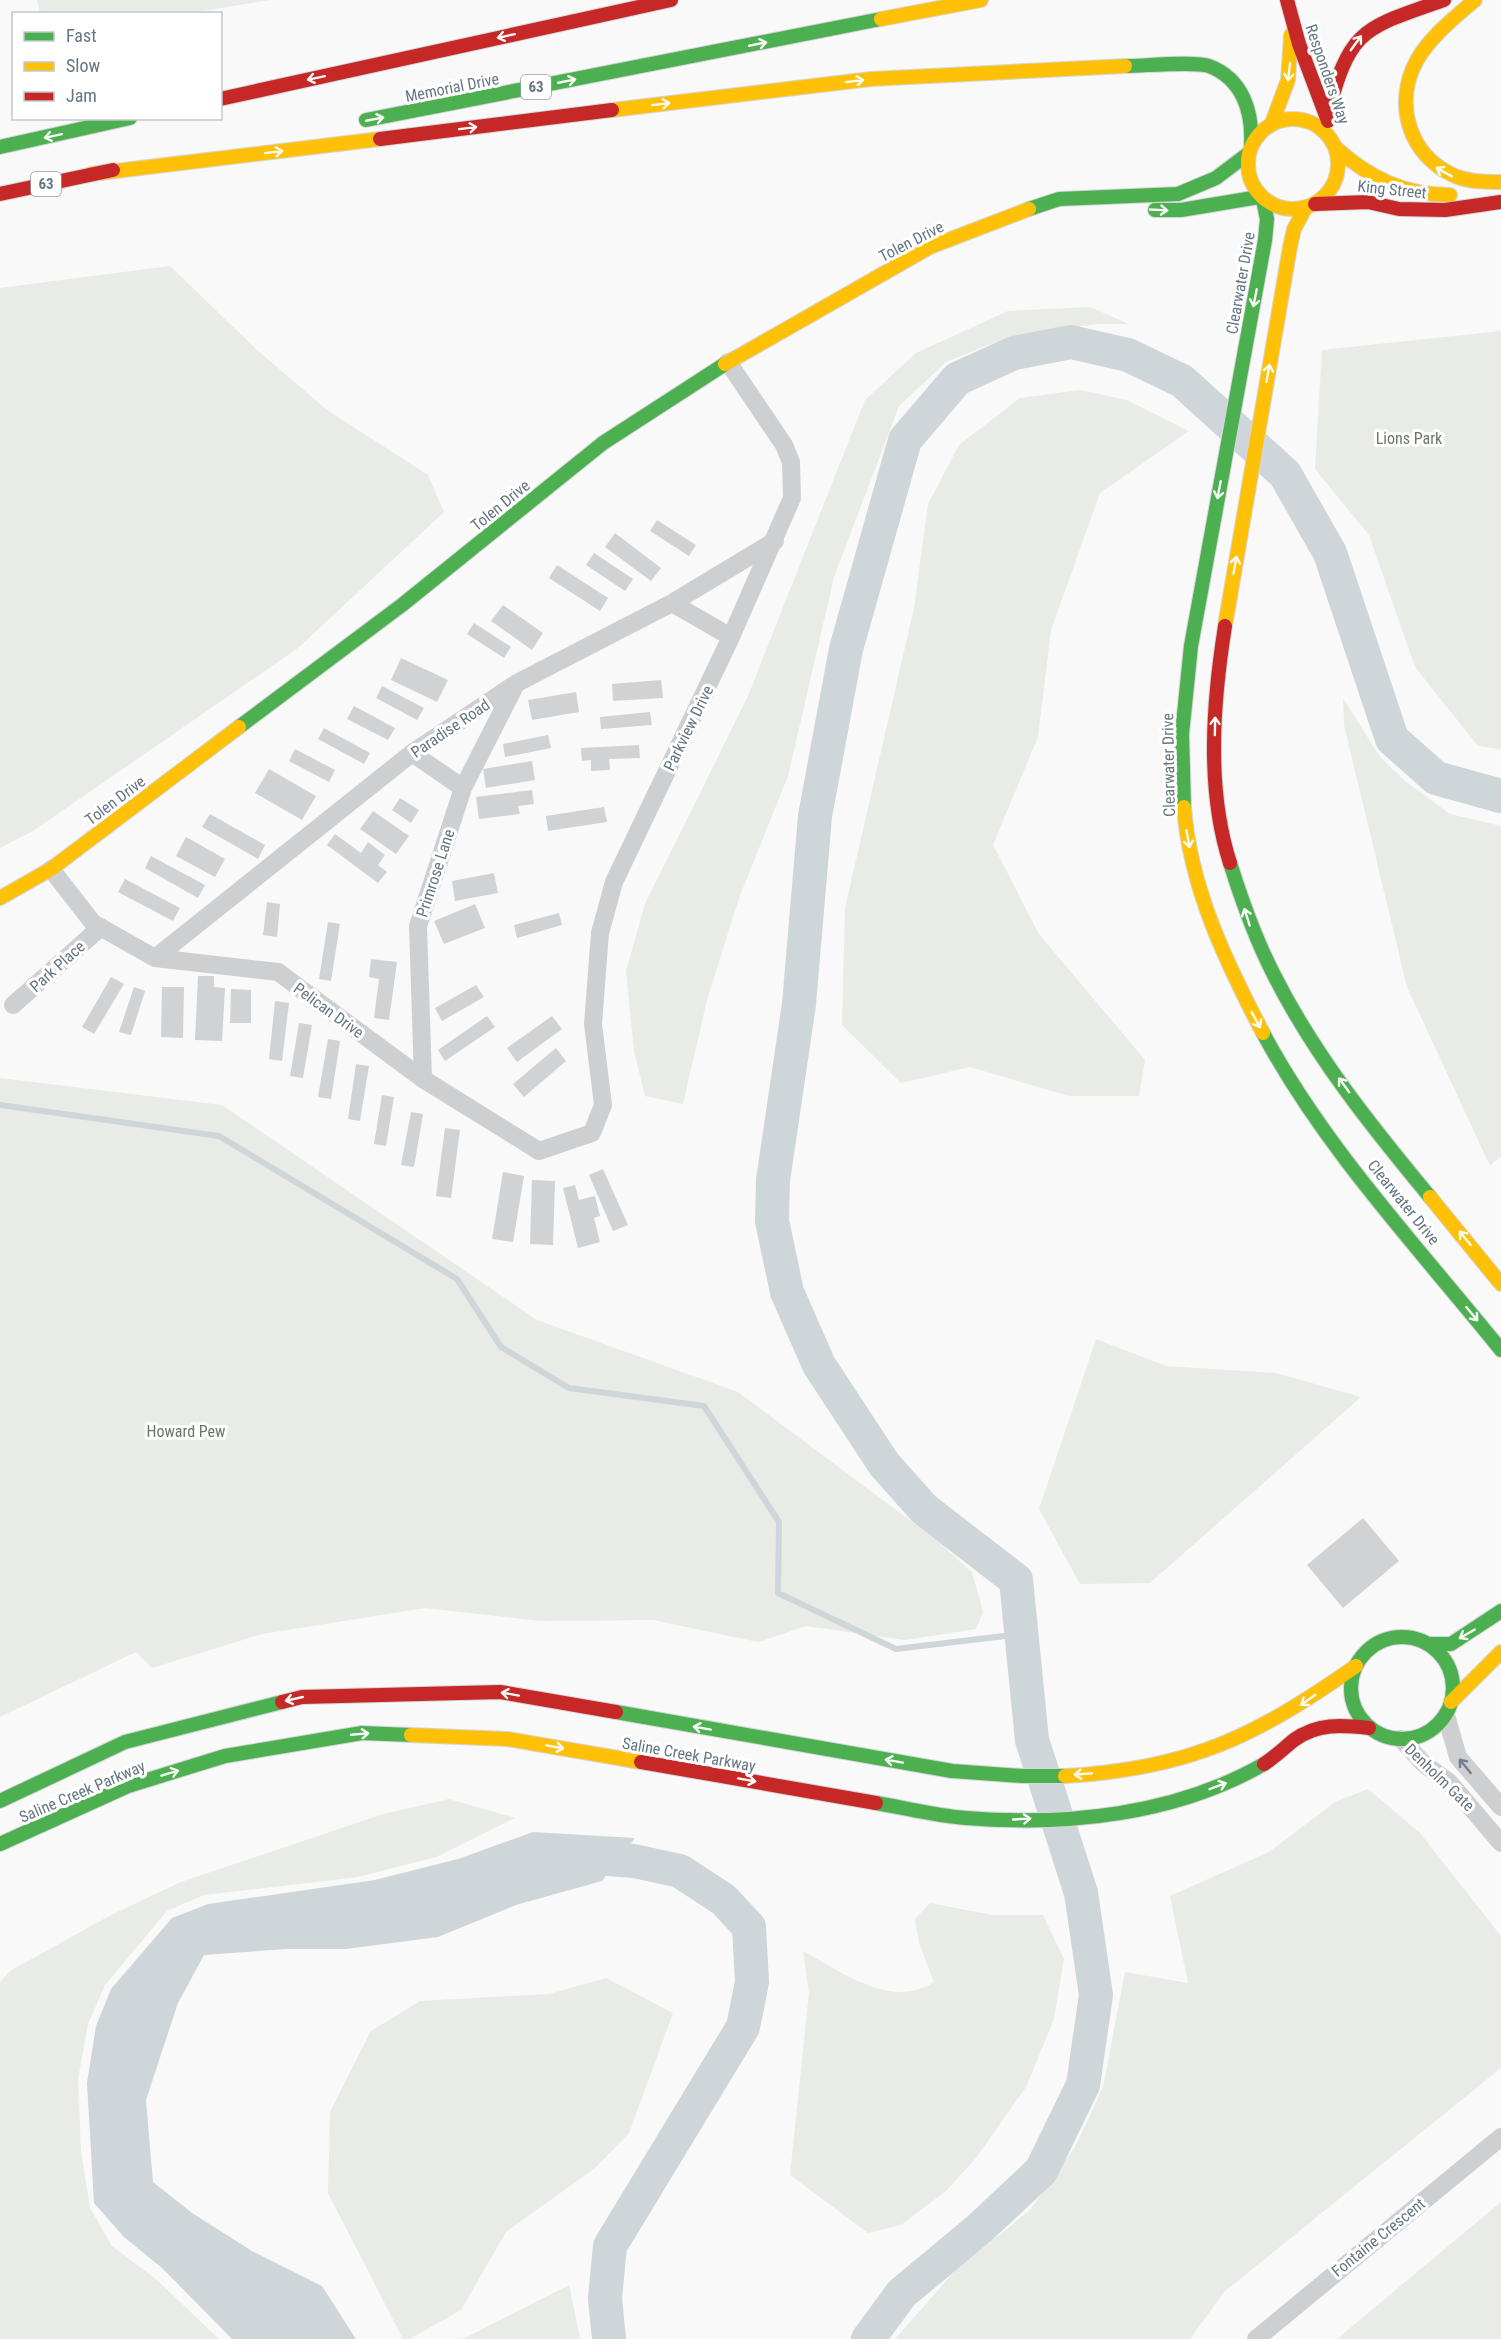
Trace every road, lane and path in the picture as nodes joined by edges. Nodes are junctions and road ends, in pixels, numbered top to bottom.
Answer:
1 (648, 0) edge
2 (671, 0) edge
3 (981, 0) edge
4 (1287, 0) edge
5 (1444, 0) edge
6 (1475, 0) edge
7 (625, 10) junction
8 (1291, 16) junction
9 (222, 99) edge
10 (1327, 116) junction
11 (121, 120) edge
12 (1272, 123) junction
13 (349, 124) dead end
14 (290, 135) dead end
15 (1334, 145) junction
16 (0, 147) edge
17 (1250, 149) junction
18 (91, 174) junction
19 (1501, 183) edge
20 (1501, 192) edge
21 (0, 194) edge
22 (1261, 199) junction
23 (1059, 200) junction
24 (1501, 202) edge
25 (1310, 206) junction
26 (728, 362) junction
27 (774, 541) junction
28 (672, 603) junction
29 (731, 637) junction
30 (517, 683) junction
31 (412, 753) junction
32 (463, 788) junction
33 (51, 869) junction
34 (0, 898) edge
35 (100, 927) junction
36 (155, 958) junction
37 (13, 1005) dead end
38 (423, 1079) junction
39 (599, 1116) joint
40 (1501, 1284) edge
41 (1501, 1350) edge
42 (1501, 1611) edge
43 (1428, 1644) junction
44 (1501, 1652) edge
45 (1356, 1666) junction
46 (1449, 1708) junction
47 (1369, 1728) junction
48 (1401, 1739) junction
49 (0, 1801) edge
50 (1501, 1807) edge
51 (1501, 1843) edge
52 (0, 1844) edge
53 (1501, 2137) edge
54 (1256, 2339) edge

1 - 7 main road
2 - 7 main road
13 -> 3 main road, Memorial Drive / 63
4 - 8 main road, Responders Way
10 -> 5 main road
19 -> 6 main road
7 -> 9 main road
8 - 10 main road, Responders Way
8 -> 12 main road, Responders Way
10 - 15 main road, Responders Way
11 -> 16 main road
12 - 15 main road
12 - 17 main road
14 - 18 main road, 63
15 - 20 main road, King Street
15 - 25 main road
18 -> 17 main road
17 - 22 main road
17 - 23 main road, Tolen Drive
18 - 21 main road, 63
23 -> 22 main road, Tolen Drive
22 - 25 main road
22 -> 41 main road, Clearwater Drive
23 - 26 main road, Tolen Drive
24 - 25 main road, King Street
40 -> 25 main road, Clearwater Drive
26 - 27 street, Parkview Drive
26 - 33 main road, Tolen Drive
27 - 28 street, Paradise Road
27 - 29 street, Parkview Drive
28 - 29 street
28 - 30 street, Paradise Road
29 - 39 street, Parkview Drive
30 - 31 street, Paradise Road
30 - 32 street, Primrose Lane
31 - 32 street
31 - 36 street, Paradise Road
32 - 38 street, Primrose Lane
33 - 34 main road, Tolen Drive
33 - 35 street, Pelican Drive
35 - 36 street, Pelican Drive
35 - 37 street, Park Place
36 - 38 street, Pelican Drive
38 - 39 street, Pelican Drive
42 -> 43 main road
43 - 45 main road
43 - 46 main road
44 - 46 main road
45 - 47 main road
45 -> 49 main road, Saline Creek Parkway
46 - 48 main road
50 -> 46 street, Denholm Gate
47 - 48 main road
52 -> 47 main road, Saline Creek Parkway
48 - 51 street, Denholm Gate
53 - 54 street, Fontaine Crescent

